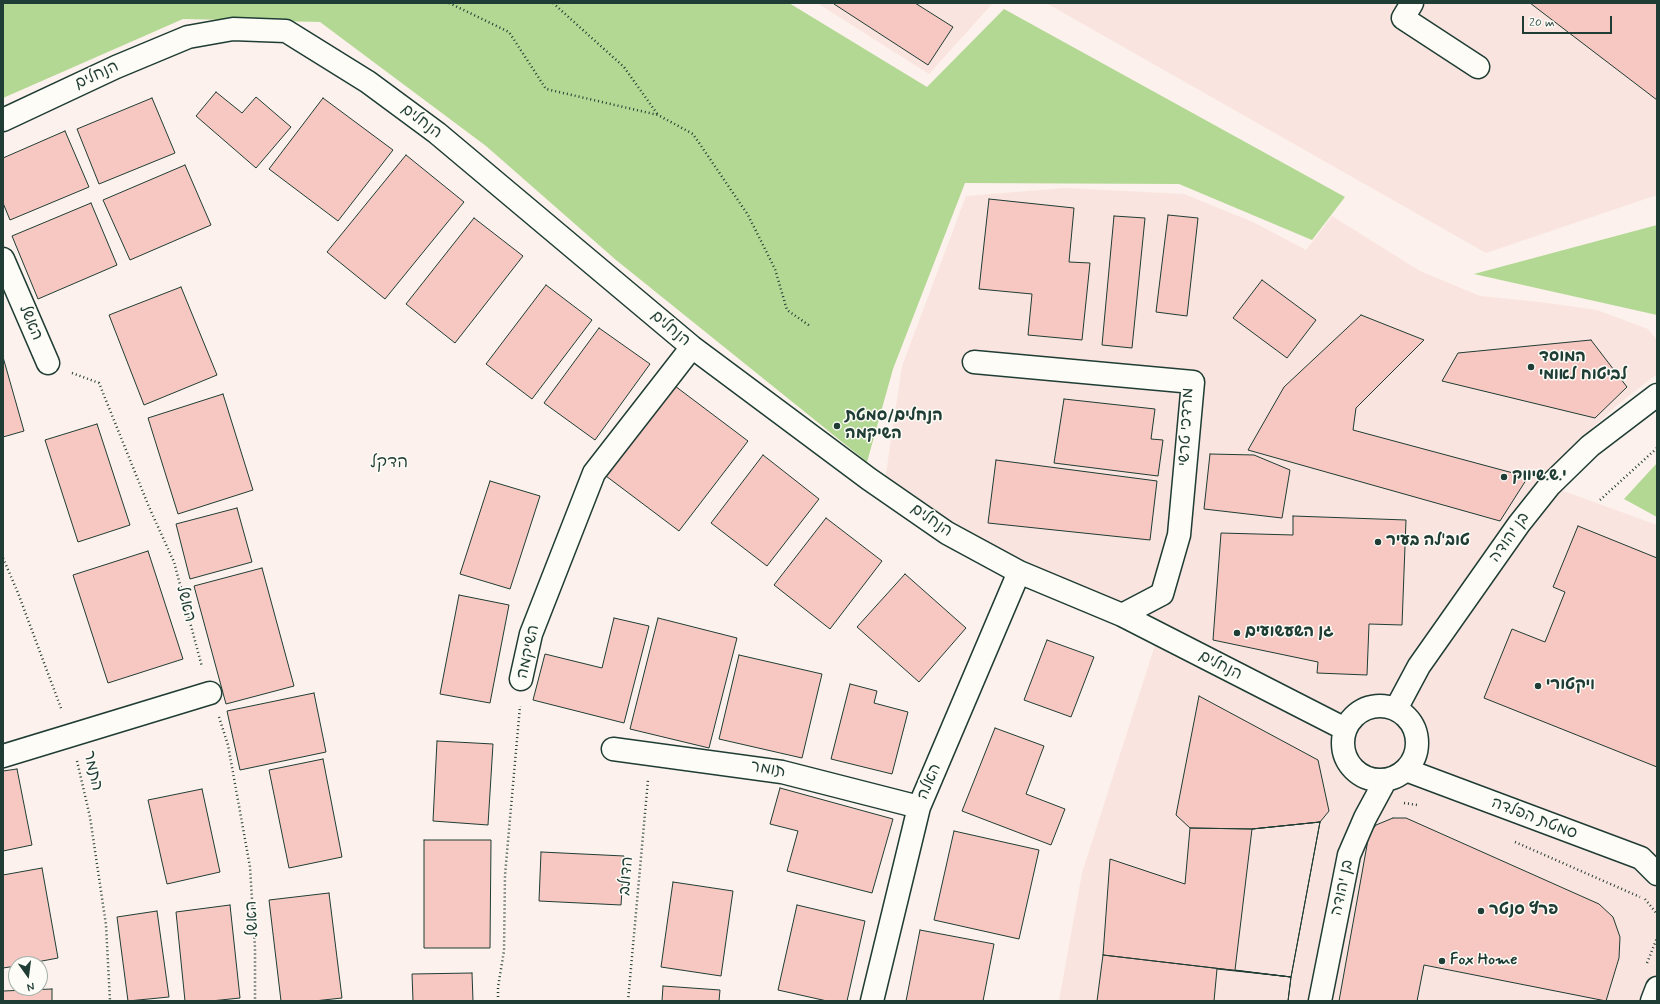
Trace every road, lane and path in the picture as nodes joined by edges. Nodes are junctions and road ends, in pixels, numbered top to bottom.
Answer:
1 (448, 3) edge
2 (553, 3) edge
3 (1412, 3) edge
4 (1478, 67) dead end
5 (658, 115) junction
6 (3, 120) edge
7 (3, 259) edge
8 (810, 326) dead end
9 (692, 347) junction
10 (974, 362) dead end
11 (48, 363) joint
12 (1657, 395) edge
13 (1657, 448) edge
14 (1600, 500) dead end
15 (3, 558) edge
16 (1019, 572) junction
17 (1122, 615) junction
18 (521, 679) joint
19 (210, 694) junction
20 (1396, 709) junction
21 (1345, 729) junction
22 (71, 735) junction
23 (613, 748) dead end
24 (650, 753) junction
25 (3, 756) edge
26 (1406, 770) junction
27 (1380, 790) junction
28 (1424, 806) dead end
29 (919, 807) junction
30 (1510, 839) dead end
31 (1657, 874) edge
32 (1657, 914) edge
33 (1657, 988) edge
34 (110, 1001) edge
35 (255, 1001) edge
36 (498, 1001) edge
37 (628, 1001) edge
38 (872, 1001) edge
39 (1320, 1001) edge
40 (1652, 1001) edge

1 - 5 path
2 - 5 path
3 - 4 street
5 - 8 path
6 - 9 street, הנחלים
7 - 11 street, האשל
9 - 16 street, הנחלים
9 - 18 street, השיקמה
10 - 17 street, מרדכי טרשי
11 - 19 path, האשל
12 - 20 street, בן יהודה
13 - 14 path
15 - 22 path, התמר
16 - 17 street, הנחלים
16 - 29 street, האלה
17 - 21 street, הנחלים
18 - 36 path, השיקמה
19 - 22 street
19 - 35 path, האשל
20 - 21 street
20 - 26 street
21 - 27 street
22 - 25 street
22 - 34 path, התמר
23 - 24 street, תומר
24 - 29 street, תומר
24 - 37 path, הדולב
26 - 27 street
26 - 31 street, סמטת הפלדה
27 - 28 path
27 - 39 street, בן יהודה
29 - 38 street, האלה
30 - 32 path
33 - 40 street

